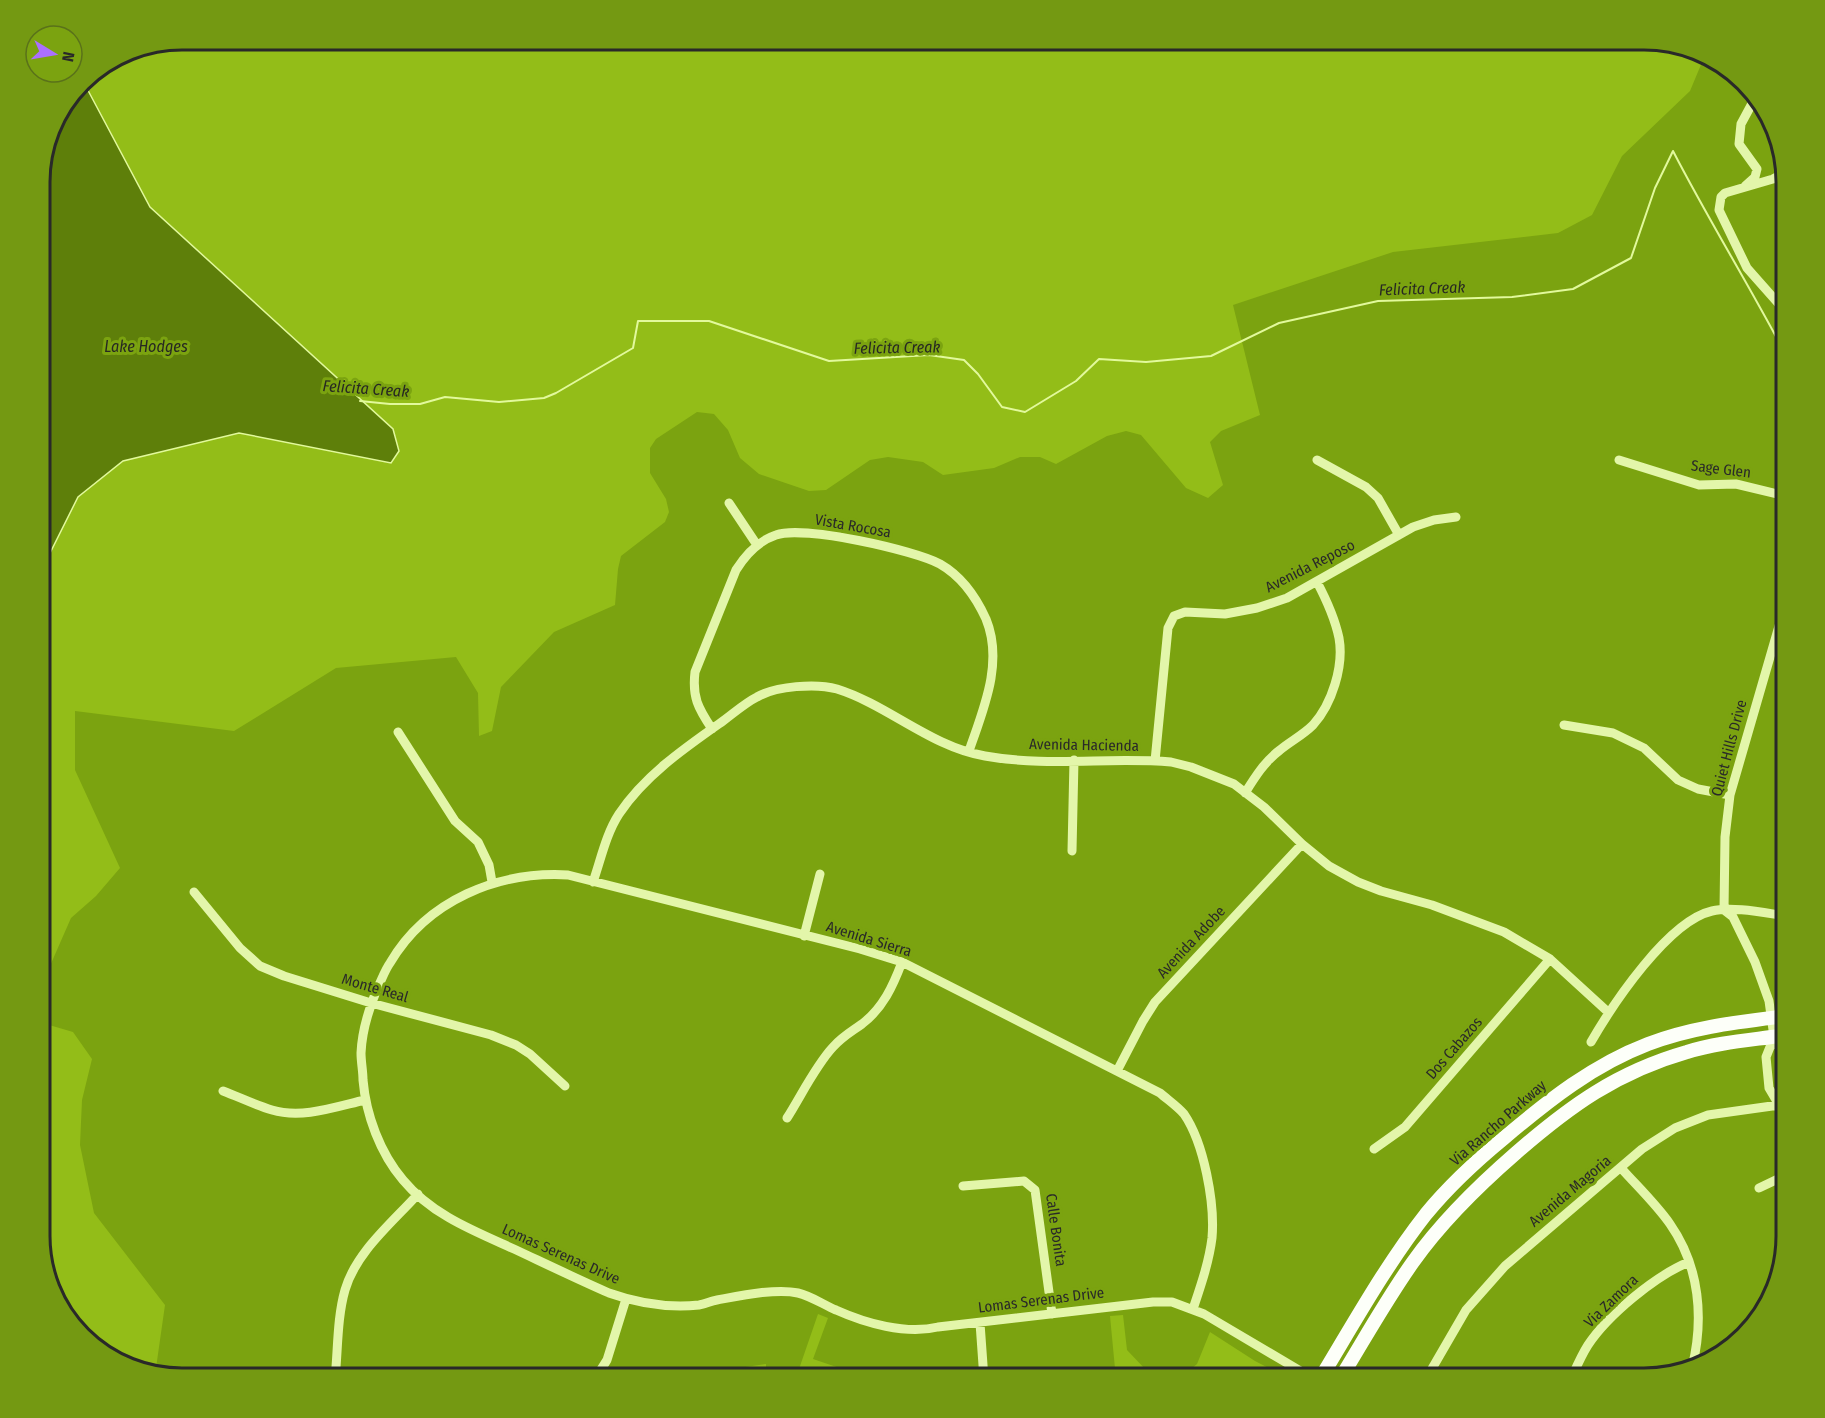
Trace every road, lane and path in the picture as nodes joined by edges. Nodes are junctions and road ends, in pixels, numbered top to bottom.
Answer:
1 (1751, 105) edge
2 (1776, 178) edge
3 (1743, 187) junction
4 (1776, 301) edge
5 (1619, 459) dead end
6 (1317, 460) dead end
7 (1776, 494) edge
8 (729, 503) dead end
9 (1456, 517) dead end
10 (1399, 535) junction
11 (757, 545) junction
12 (1317, 582) junction
13 (1776, 636) edge
14 (1564, 725) dead end
15 (712, 729) junction
16 (398, 732) dead end
17 (969, 751) junction
18 (1074, 760) junction
19 (1155, 761) junction
20 (1245, 793) junction
21 (1730, 795) junction
22 (1302, 844) junction
23 (1072, 851) dead end
24 (820, 874) dead end
25 (492, 882) junction
26 (593, 882) junction
27 (195, 892) dead end
28 (1724, 910) junction
29 (1776, 915) edge
30 (804, 936) junction
31 (1550, 959) junction
32 (902, 962) junction
33 (371, 1003) junction
34 (1608, 1012) junction
35 (1776, 1017) edge
36 (1772, 1018) junction
37 (1776, 1027) edge
38 (1776, 1037) edge
39 (1591, 1042) dead end
40 (1776, 1042) edge
41 (1117, 1071) junction
42 (565, 1086) dead end
43 (223, 1091) dead end
44 (1776, 1097) edge
45 (365, 1100) junction
46 (1776, 1106) edge
47 (788, 1118) dead end
48 (1374, 1149) dead end
49 (1621, 1168) junction
50 (1776, 1180) edge
51 (963, 1186) dead end
52 (1759, 1188) dead end
53 (418, 1194) junction
54 (1689, 1262) junction
55 (626, 1299) junction
56 (1193, 1309) junction
57 (1052, 1314) junction
58 (980, 1323) junction
59 (1694, 1359) edge
60 (336, 1369) edge
61 (601, 1369) edge
62 (983, 1369) edge
63 (1297, 1369) edge
64 (1326, 1369) edge
65 (1346, 1369) edge
66 (1432, 1369) edge
67 (1576, 1369) edge

1 - 3 street
2 - 3 street
3 - 4 street
5 - 7 street, Sage Glen
6 - 10 street
8 - 11 street
9 - 10 street, Avenida Reposo
10 - 12 street, Avenida Reposo
11 - 15 street, Vista Rocosa
11 - 17 street, Vista Rocosa
12 - 19 street, Avenida Reposo
12 - 20 street
13 - 21 street, Quiet Hills Drive
14 - 21 street
15 - 17 street, Avenida Hacienda
15 - 26 street, Avenida Hacienda
16 - 25 street
17 - 18 street, Avenida Hacienda
18 - 19 street, Avenida Hacienda
18 - 23 street
19 - 20 street, Avenida Hacienda
20 - 22 street, Avenida Hacienda
21 - 28 street, Quiet Hills Drive
22 - 31 street, Avenida Hacienda
22 - 41 street, Avenida Adobe
24 - 30 street
25 - 26 street, Avenida Sierra
25 - 33 street, Avenida Sierra
26 - 30 street, Avenida Sierra
27 - 33 street, Monte Real
28 - 29 street
28 - 34 street
28 - 36 street
30 - 32 street, Avenida Sierra
31 - 34 street, Avenida Hacienda
31 - 48 street, Dos Cabazos
32 - 41 street, Avenida Sierra
32 - 47 street
33 - 42 street, Monte Real
33 - 45 street, Lomas Serenas Drive
34 - 39 street
35 - 36 main road, Via Rancho Parkway
36 - 37 street
36 - 64 main road, Via Rancho Parkway
38 - 65 main road
40 - 44 street
41 - 56 street, Avenida Sierra
43 - 45 street
45 - 53 street, Lomas Serenas Drive
46 - 49 street, Avenida Magoria
49 - 54 street
49 - 66 street, Avenida Magoria
50 - 52 street
51 - 57 street, Calle Bonita
53 - 55 street, Lomas Serenas Drive
53 - 60 street
54 - 59 street
54 - 67 street, Via Zamora
55 - 58 street, Lomas Serenas Drive
55 - 61 street
56 - 57 street, Lomas Serenas Drive
56 - 63 street, Lomas Serenas Drive
57 - 58 street, Lomas Serenas Drive
58 - 62 street

